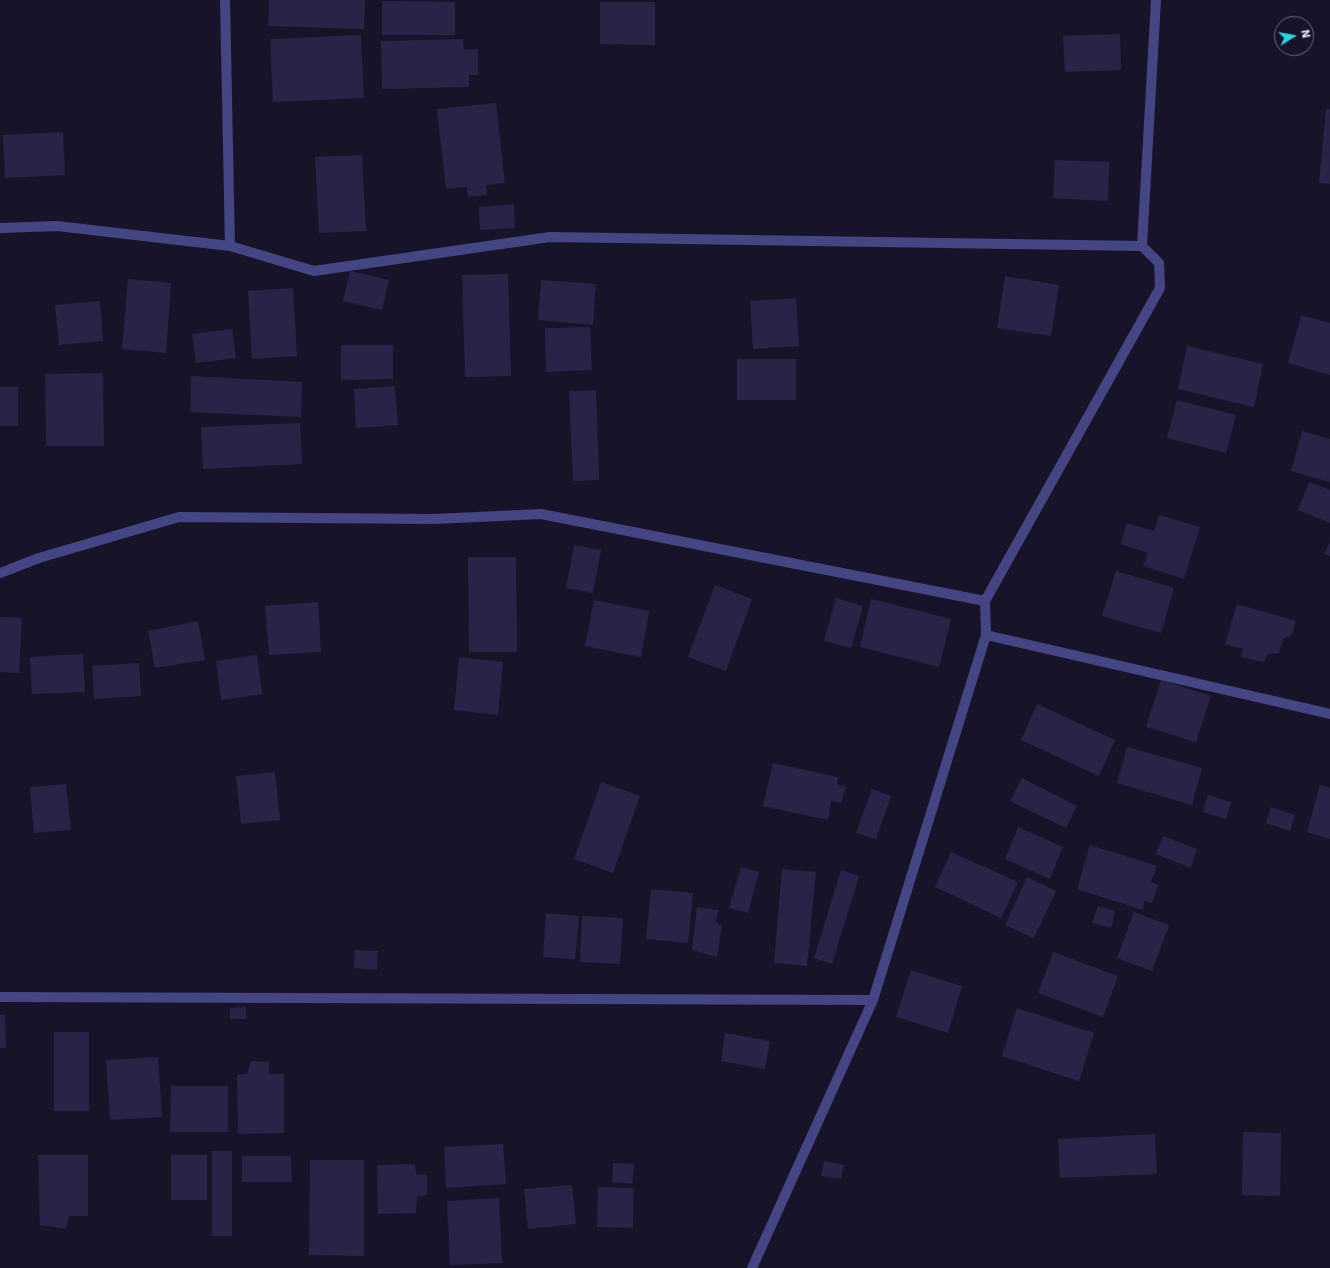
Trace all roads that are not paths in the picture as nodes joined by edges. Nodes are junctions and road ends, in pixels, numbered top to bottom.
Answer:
1 (225, 0) edge
2 (1156, 0) edge
3 (0, 228) edge
4 (230, 246) junction
5 (1142, 246) junction
6 (0, 573) edge
7 (985, 601) junction
8 (986, 635) junction
9 (1330, 714) edge
10 (0, 997) edge
11 (873, 1000) junction
12 (752, 1268) edge

1 - 4 street
2 - 5 street
3 - 4 street
4 - 5 street
5 - 7 street
6 - 7 street
7 - 8 street
8 - 9 street
8 - 11 street
10 - 11 street
11 - 12 street

